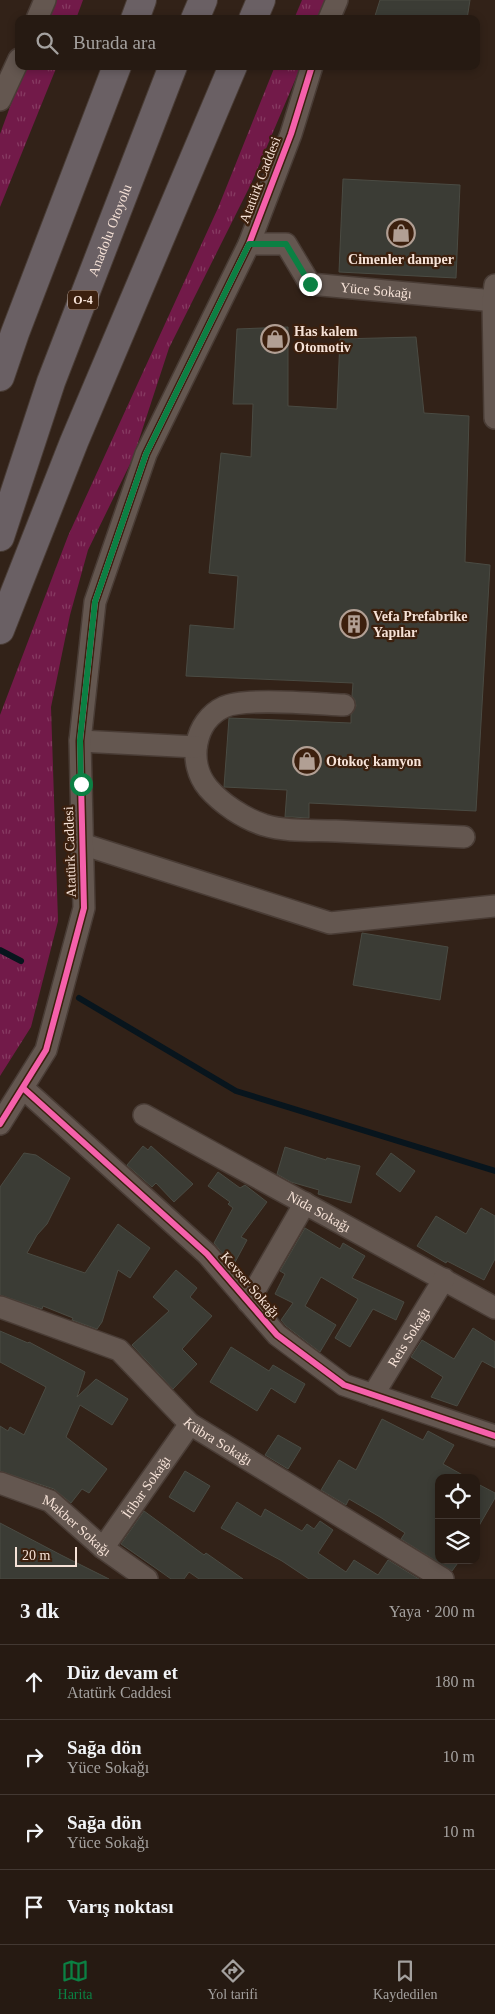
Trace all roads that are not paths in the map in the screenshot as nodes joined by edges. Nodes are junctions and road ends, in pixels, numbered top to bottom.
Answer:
1 (45, 0) edge
2 (142, 0) edge
3 (203, 0) edge
4 (261, 0) edge
5 (337, 0) edge
6 (39, 15) edge
7 (136, 15) edge
8 (197, 15) edge
9 (255, 15) edge
10 (331, 15) edge
11 (15, 68) edge
12 (115, 70) edge
13 (172, 70) edge
14 (231, 70) edge
15 (311, 70) edge
16 (0, 100) edge
17 (249, 244) junction
18 (494, 295) edge
19 (0, 377) edge
20 (495, 418) edge
21 (0, 537) edge
22 (0, 630) edge
23 (344, 705) dead end
24 (80, 740) junction
25 (196, 746) junction
26 (464, 838) dead end
27 (82, 844) junction
28 (495, 906) edge
29 (23, 1088) junction
30 (144, 1116) dead end
31 (0, 1124) edge
32 (305, 1203) junction
33 (444, 1279) junction
34 (248, 1302) junction
35 (0, 1307) edge
36 (495, 1308) edge
37 (373, 1395) junction
38 (190, 1424) junction
39 (495, 1436) edge
40 (0, 1483) edge
41 (103, 1548) junction
42 (146, 1579) edge
43 (443, 1579) edge

1 - 6 street
2 - 7 highway
3 - 8 highway
4 - 9 highway
5 - 10 street
11 - 16 street
12 - 19 highway
13 - 21 highway, Anadolu Otoyolu / O-4
14 - 22 highway
15 - 17 street, Atatürk Caddesi
17 - 18 street, Yüce Sokağı
17 - 24 street, Atatürk Caddesi
18 - 20 street
23 - 25 street
24 - 25 street
24 - 27 street, Atatürk Caddesi
25 - 26 street
27 - 28 street
27 - 29 street, Atatürk Caddesi
29 - 31 street, Atatürk Caddesi
29 - 34 street, Kevser Sokağı
30 - 32 street, Nida Sokağı
32 - 33 street, Nida Sokağı
32 - 34 street
33 - 36 street, Nida Sokağı
33 - 37 street, Reis Sokağı
34 - 37 street, Kevser Sokağı
35 - 38 street, Kübra Sokağı
37 - 39 street, Kevser Sokağı
38 - 41 street, İtibar Sokağı
38 - 43 street, Kübra Sokağı
40 - 41 street, Makber Sokağı
41 - 42 street, Makber Sokağı

